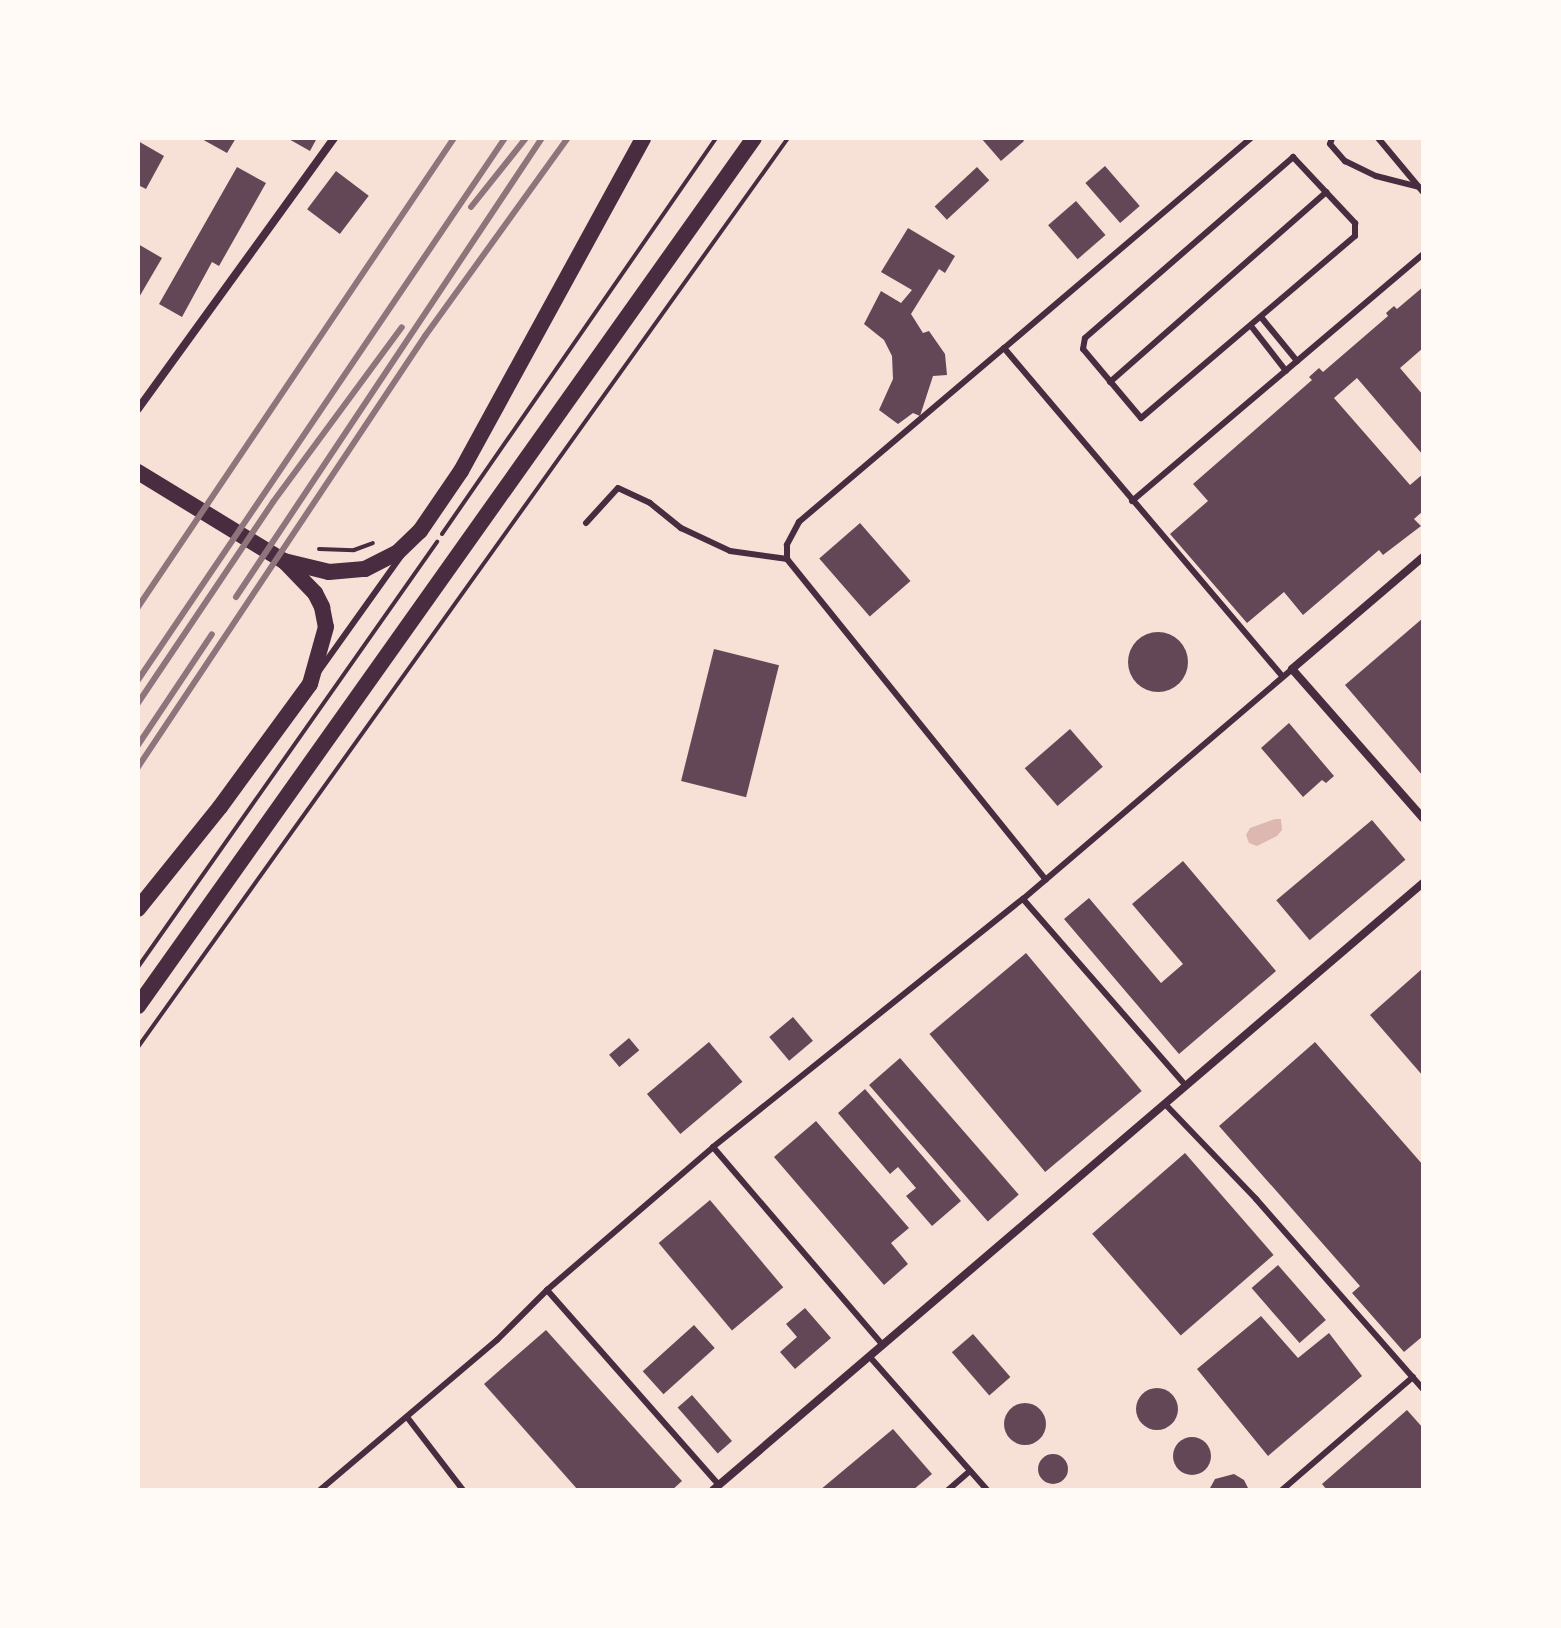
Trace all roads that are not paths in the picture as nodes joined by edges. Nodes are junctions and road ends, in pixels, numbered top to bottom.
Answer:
1 (334, 138) edge
2 (643, 138) edge
3 (754, 138) edge
4 (1251, 138) edge
5 (1332, 138) edge
6 (1378, 138) edge
7 (1421, 190) edge
8 (1326, 192) junction
9 (1423, 254) edge
10 (1261, 317) junction
11 (1251, 326) junction
12 (1004, 348) junction
13 (1297, 361) junction
14 (1286, 371) junction
15 (1110, 382) junction
16 (138, 409) edge
17 (138, 472) edge
18 (1132, 501) junction
19 (586, 523) dead end
20 (420, 531) junction
21 (1423, 557) edge
22 (787, 559) junction
23 (312, 577) junction
24 (1292, 669) junction
25 (1282, 676) junction
26 (310, 684) junction
27 (1423, 818) edge
28 (1046, 880) junction
29 (1423, 883) edge
30 (1023, 899) junction
31 (138, 909) edge
32 (138, 1006) edge
33 (1186, 1086) junction
34 (1165, 1104) junction
35 (713, 1147) junction
36 (547, 1290) junction
37 (883, 1345) junction
38 (869, 1356) junction
39 (1413, 1377) junction
40 (1423, 1389) edge
41 (407, 1417) junction
42 (970, 1471) junction
43 (716, 1488) edge
44 (320, 1490) edge
45 (463, 1490) edge
46 (948, 1490) edge
47 (987, 1490) edge
48 (1282, 1490) edge

1 - 16 street
2 - 20 main road
3 - 32 main road
4 - 12 lane
5 - 7 lane
6 - 7 lane
8 - 10 lane
8 - 15 lane
8 - 15 lane
9 - 13 lane
10 - 11 lane
10 - 13 lane
11 - 14 lane
11 - 15 lane
12 - 18 lane
12 - 22 lane
13 - 14 lane
14 - 18 lane
17 - 23 main road
18 - 25 lane
19 - 22 lane
20 - 23 main road
20 - 26 lane
21 - 24 street
22 - 28 lane
23 - 26 main road
24 - 25 lane
24 - 27 street
25 - 28 lane
26 - 31 main road
28 - 30 lane
29 - 33 street
30 - 33 lane
30 - 35 lane
33 - 34 street
34 - 37 street
34 - 39 lane
35 - 36 lane
35 - 37 lane
36 - 41 lane
36 - 43 lane
37 - 38 street
38 - 42 lane
38 - 43 street
39 - 40 lane
39 - 48 lane
41 - 44 lane
41 - 45 lane
42 - 46 lane
42 - 47 lane

